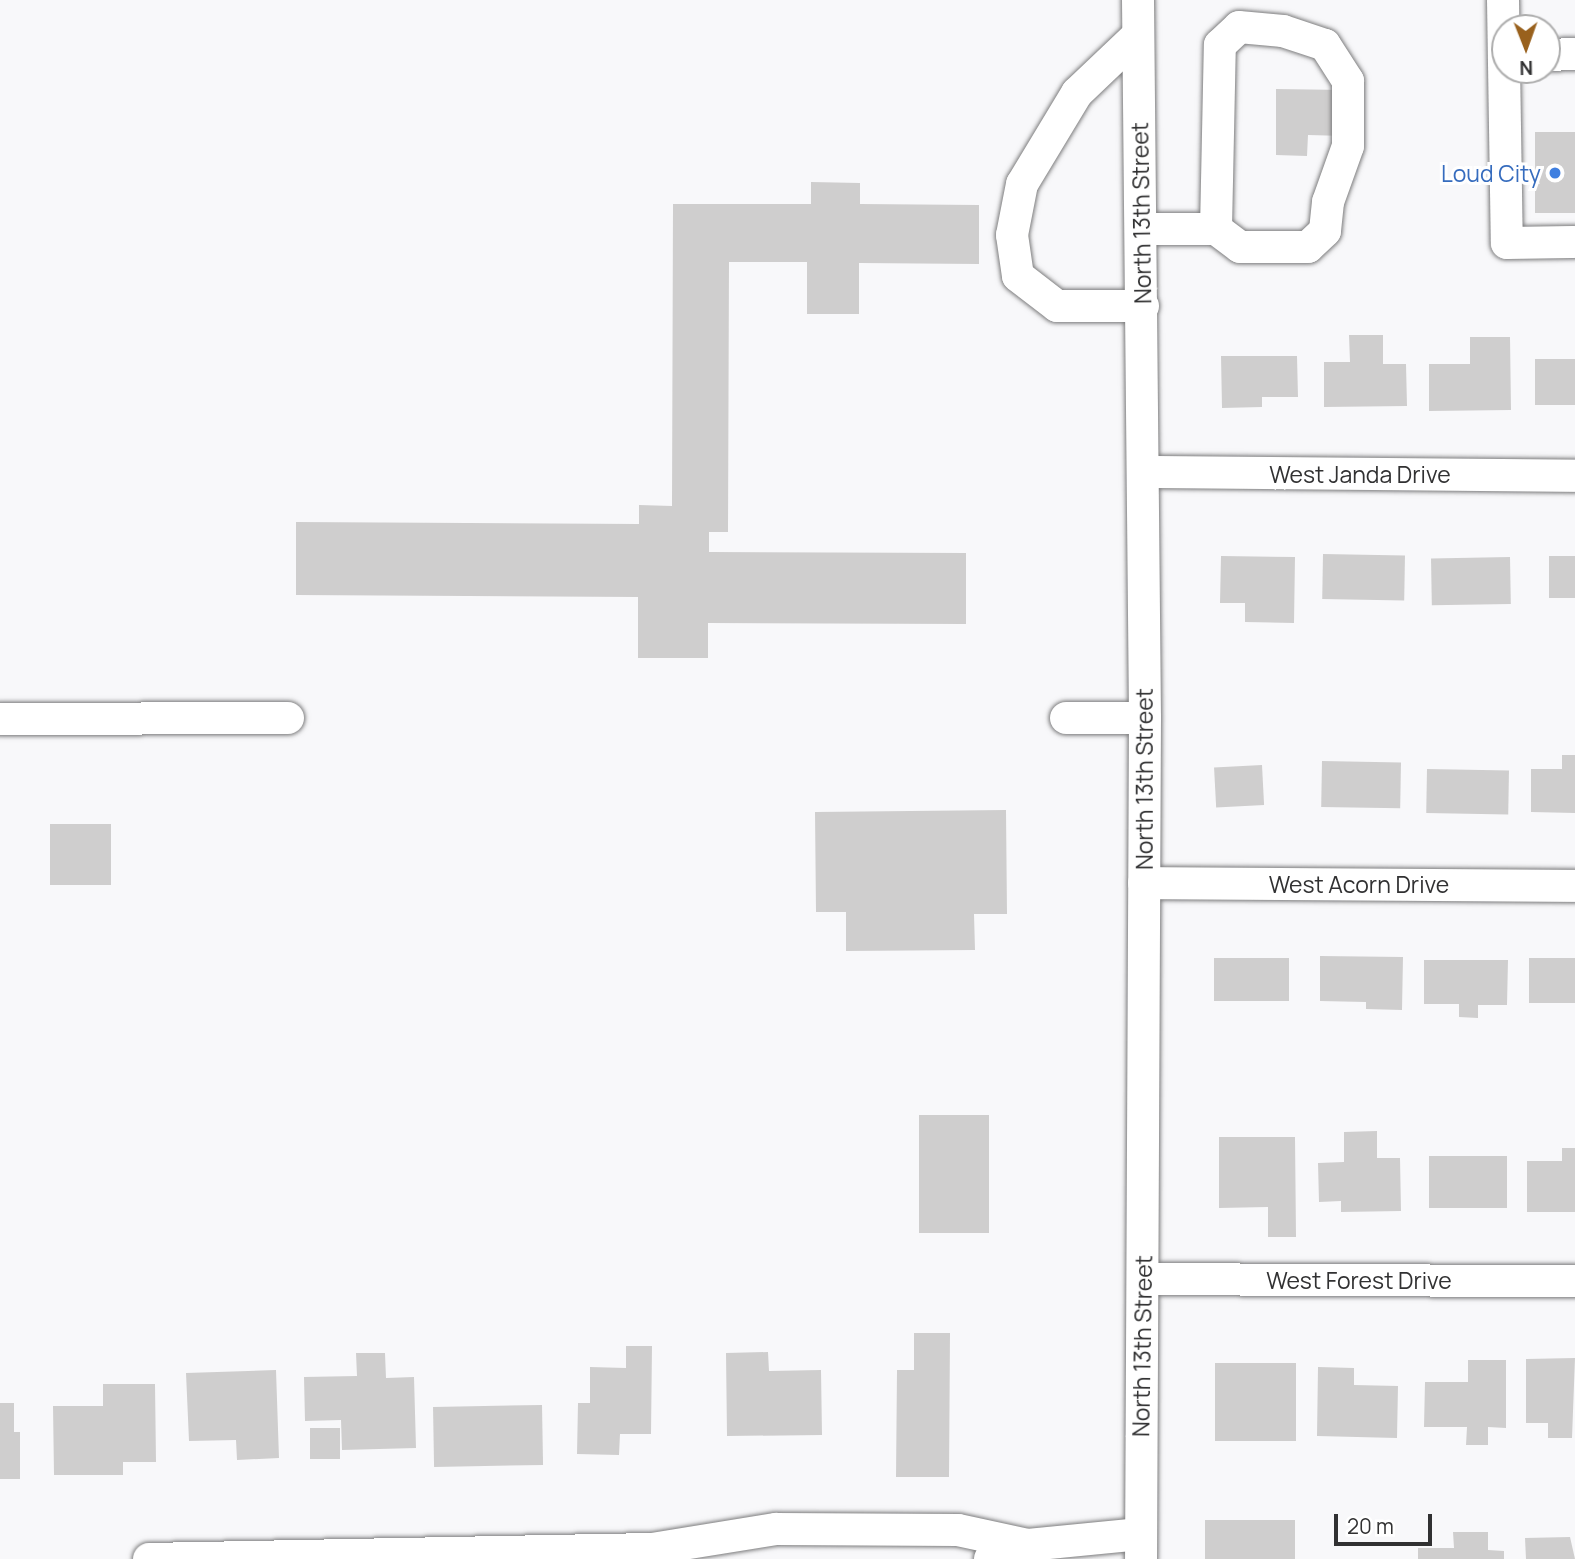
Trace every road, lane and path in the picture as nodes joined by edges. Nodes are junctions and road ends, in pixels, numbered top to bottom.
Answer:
1 (1138, 0) edge
2 (1138, 35) junction
3 (1505, 84) edge
4 (1142, 229) junction
5 (1216, 229) junction
6 (1575, 242) edge
7 (1143, 306) junction
8 (1144, 472) junction
9 (1575, 475) edge
10 (288, 718) dead end
11 (1145, 718) junction
12 (0, 719) edge
13 (1066, 719) dead end
14 (1143, 883) junction
15 (1575, 886) edge
16 (1143, 1279) junction
17 (1575, 1280) edge
18 (1028, 1545) junction
19 (1141, 1547) edge
20 (652, 1549) junction
21 (149, 1559) edge
22 (702, 1559) edge
23 (990, 1559) edge

1 - 2 street, North 13th Street
2 - 4 street, North 13th Street
2 - 7 street
3 - 6 street
4 - 5 street
4 - 7 street, North 13th Street
5 - 5 street
7 - 8 street, North 13th Street
8 - 9 street, West Janda Drive
8 - 11 street, North 13th Street
10 - 12 street
11 - 13 street
11 - 14 street, North 13th Street
14 - 15 street, West Acorn Drive
14 - 16 street, North 13th Street
16 - 17 street, West Forest Drive
16 - 19 street, North 13th Street
18 - 19 street
18 - 20 street
18 - 23 street
20 - 21 street
20 - 22 street

